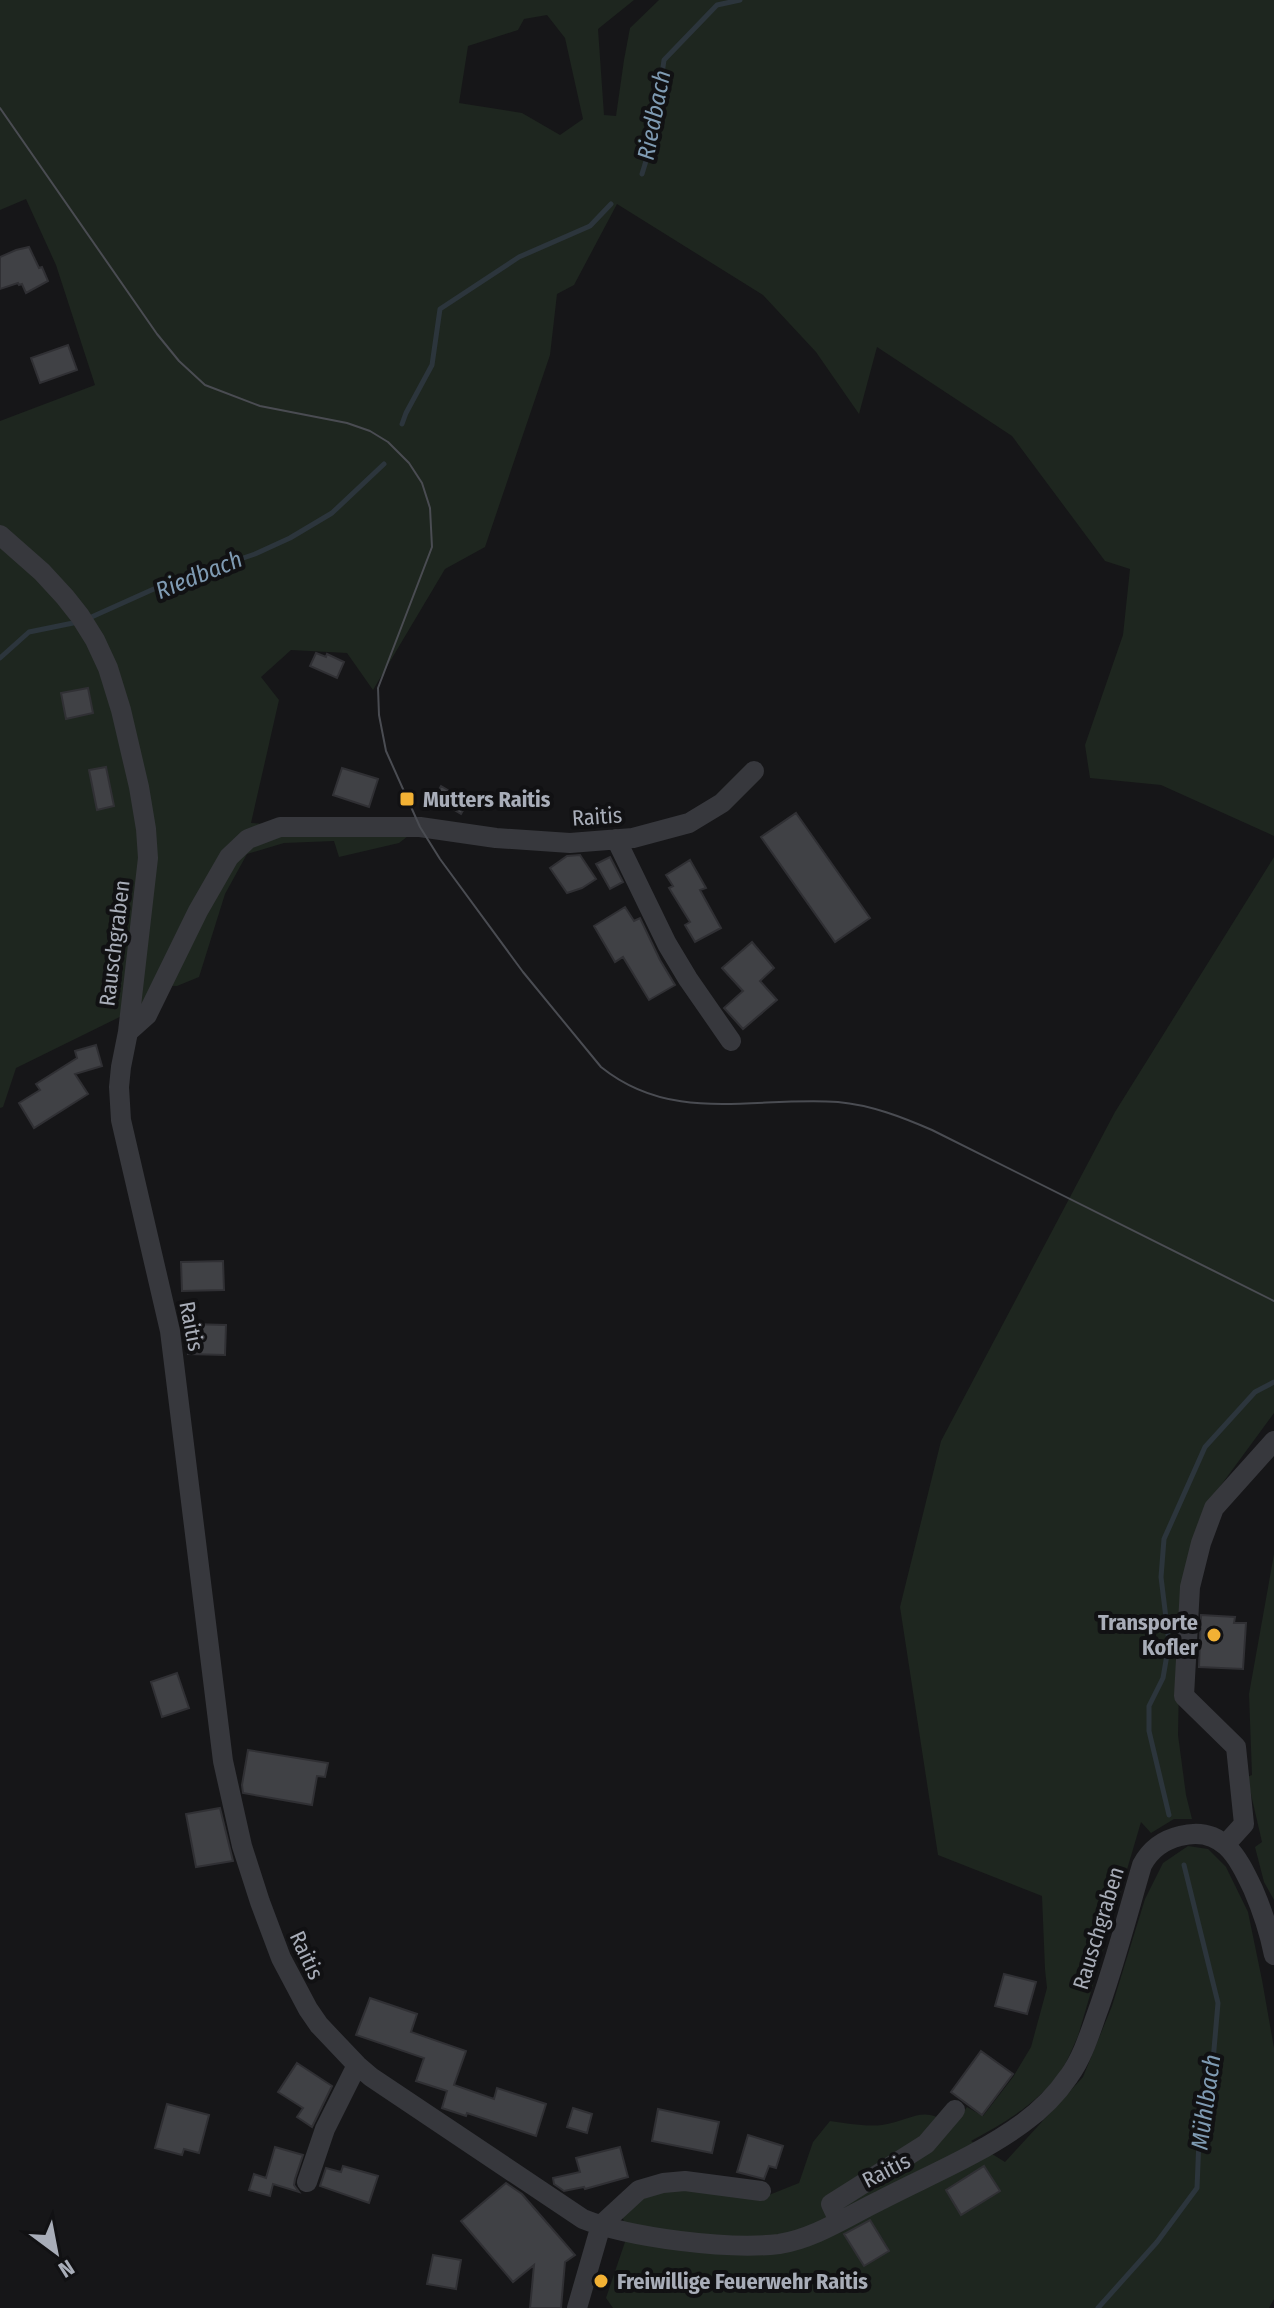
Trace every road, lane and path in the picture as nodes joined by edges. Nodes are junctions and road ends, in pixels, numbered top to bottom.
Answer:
1 (0, 535) edge
2 (754, 771) dead end
3 (616, 839) junction
4 (128, 1032) junction
5 (731, 1041) dead end
6 (1274, 1441) edge
7 (1225, 1845) junction
8 (1274, 1955) edge
9 (357, 2065) junction
10 (1070, 2075) joint
11 (955, 2110) dead end
12 (307, 2182) dead end
13 (761, 2191) dead end
14 (839, 2221) junction
15 (601, 2225) junction
16 (577, 2308) edge

1 - 4 street, Rauschgraben
2 - 3 street, Raitis
3 - 4 street, Raitis
3 - 5 street
4 - 9 street, Raitis
6 - 7 street
7 - 8 street
7 - 10 street, Rauschgraben
9 - 12 street
9 - 15 street, Raitis
10 - 14 street, Raitis
11 - 14 street
13 - 15 street
14 - 15 street, Raitis
15 - 16 street

